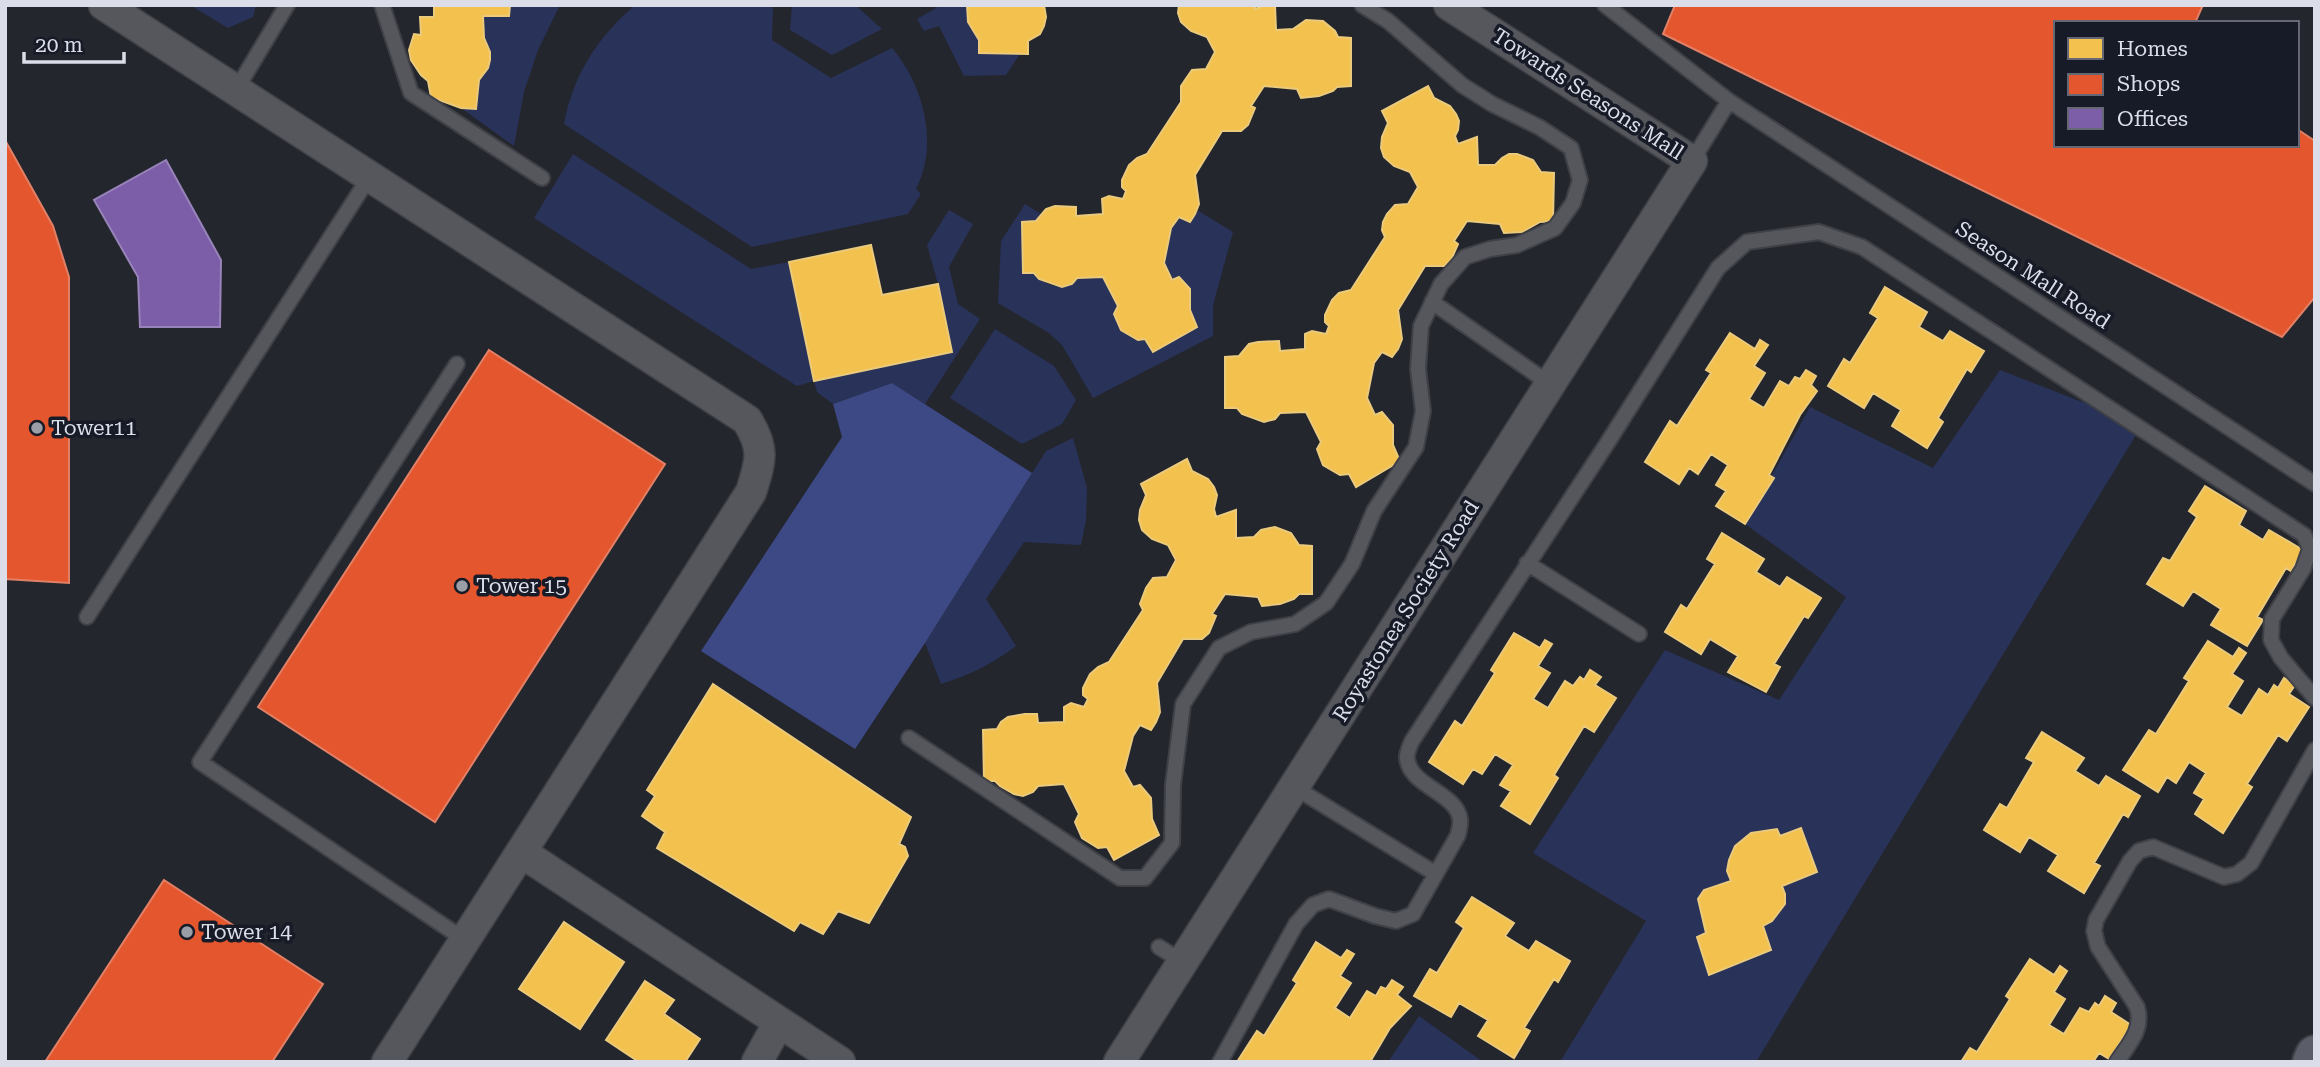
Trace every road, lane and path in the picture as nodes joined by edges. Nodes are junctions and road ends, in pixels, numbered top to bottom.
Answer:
1 (104, 5) edge
2 (287, 5) edge
3 (382, 5) edge
4 (1362, 5) edge
5 (1449, 5) edge
6 (1605, 5) edge
7 (236, 90) junction
8 (1729, 101) junction
9 (1692, 161) junction
10 (370, 176) junction
11 (542, 178) dead end
12 (1432, 302) junction
13 (457, 364) dead end
14 (1550, 384) junction
15 (2315, 484) edge
16 (1527, 563) junction
17 (87, 617) dead end
18 (1639, 634) dead end
19 (2315, 698) edge
20 (909, 738) dead end
21 (2315, 750) edge
22 (1294, 787) junction
23 (521, 852) junction
24 (1436, 874) junction
25 (465, 940) junction
26 (779, 1022) junction
27 (2315, 1055) edge
28 (387, 1062) edge
29 (757, 1062) edge
30 (840, 1062) edge
31 (1119, 1062) edge
32 (1220, 1062) edge
33 (2117, 1062) edge
34 (2312, 1062) edge

1 - 7 street
2 - 7 lane
3 - 11 lane
4 - 12 lane
5 - 9 street, Towards Seasons Mall
6 - 8 lane, Season Mall Road
7 - 10 street
8 - 9 lane
8 - 15 lane, Season Mall Road
9 - 14 street, Royastonea Society Road
10 - 17 lane
10 - 23 street
12 - 14 lane
12 - 20 lane
13 - 25 lane
14 - 22 street, Royastonea Society Road
16 - 18 lane
16 - 19 lane
16 - 24 lane
21 - 33 lane
22 - 24 lane
22 - 31 street, Royastonea Society Road
23 - 25 street
23 - 26 street
24 - 32 lane
25 - 28 street
26 - 29 street
26 - 30 street
27 - 34 highway

